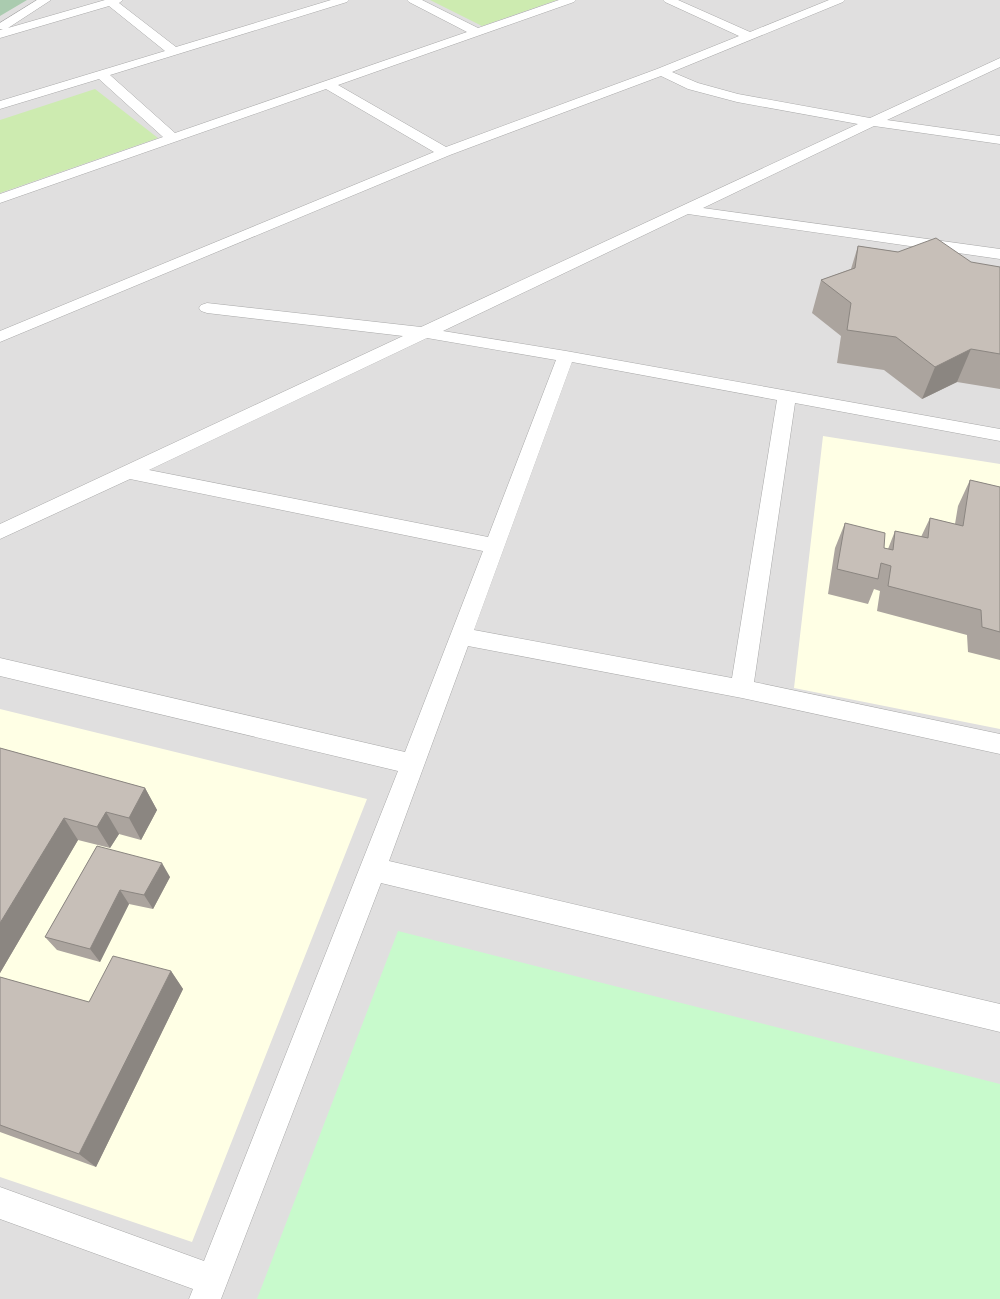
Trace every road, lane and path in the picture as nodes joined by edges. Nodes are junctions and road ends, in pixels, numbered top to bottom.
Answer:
1 (45, 0) edge
2 (343, 0) edge
3 (413, 0) edge
4 (570, 0) edge
5 (669, 0) edge
6 (839, 0) edge
7 (114, 1) edge
8 (0, 27) edge
9 (476, 32) junction
10 (0, 34) edge
11 (749, 36) junction
12 (174, 52) junction
13 (1000, 62) edge
14 (661, 72) junction
15 (101, 74) junction
16 (328, 85) junction
17 (0, 105) edge
18 (872, 122) junction
19 (173, 139) junction
20 (1000, 140) edge
21 (445, 152) junction
22 (0, 199) edge
23 (688, 210) junction
24 (1000, 254) edge
25 (207, 308) dead end
26 (425, 333) junction
27 (1, 336) edge
28 (566, 356) junction
29 (787, 396) junction
30 (1000, 434) edge
31 (128, 472) junction
32 (0, 532) edge
33 (495, 546) junction
34 (461, 636) junction
35 (0, 667) edge
36 (742, 690) junction
37 (1000, 744) edge
38 (412, 764) junction
39 (373, 869) junction
40 (1000, 1018) edge
41 (0, 1203) edge
42 (209, 1290) edge

1 - 8 street
2 - 12 street
3 - 9 street
4 - 9 street
5 - 11 street
6 - 11 street
7 - 10 street
7 - 12 street
9 - 16 street
11 - 14 street
12 - 15 street
13 - 18 street
14 - 18 street
14 - 21 street
15 - 17 street
15 - 19 street
16 - 19 street
16 - 21 street
18 - 20 street
18 - 23 street
19 - 22 street
21 - 27 street
23 - 24 street
23 - 26 street
25 - 26 street
26 - 28 street
26 - 31 street
28 - 29 street
28 - 33 street
29 - 30 street
29 - 36 street
31 - 32 street
31 - 33 street
33 - 34 street
34 - 36 street
34 - 38 street
35 - 38 street
36 - 37 street
38 - 39 street
39 - 40 street
39 - 42 street
41 - 42 street

